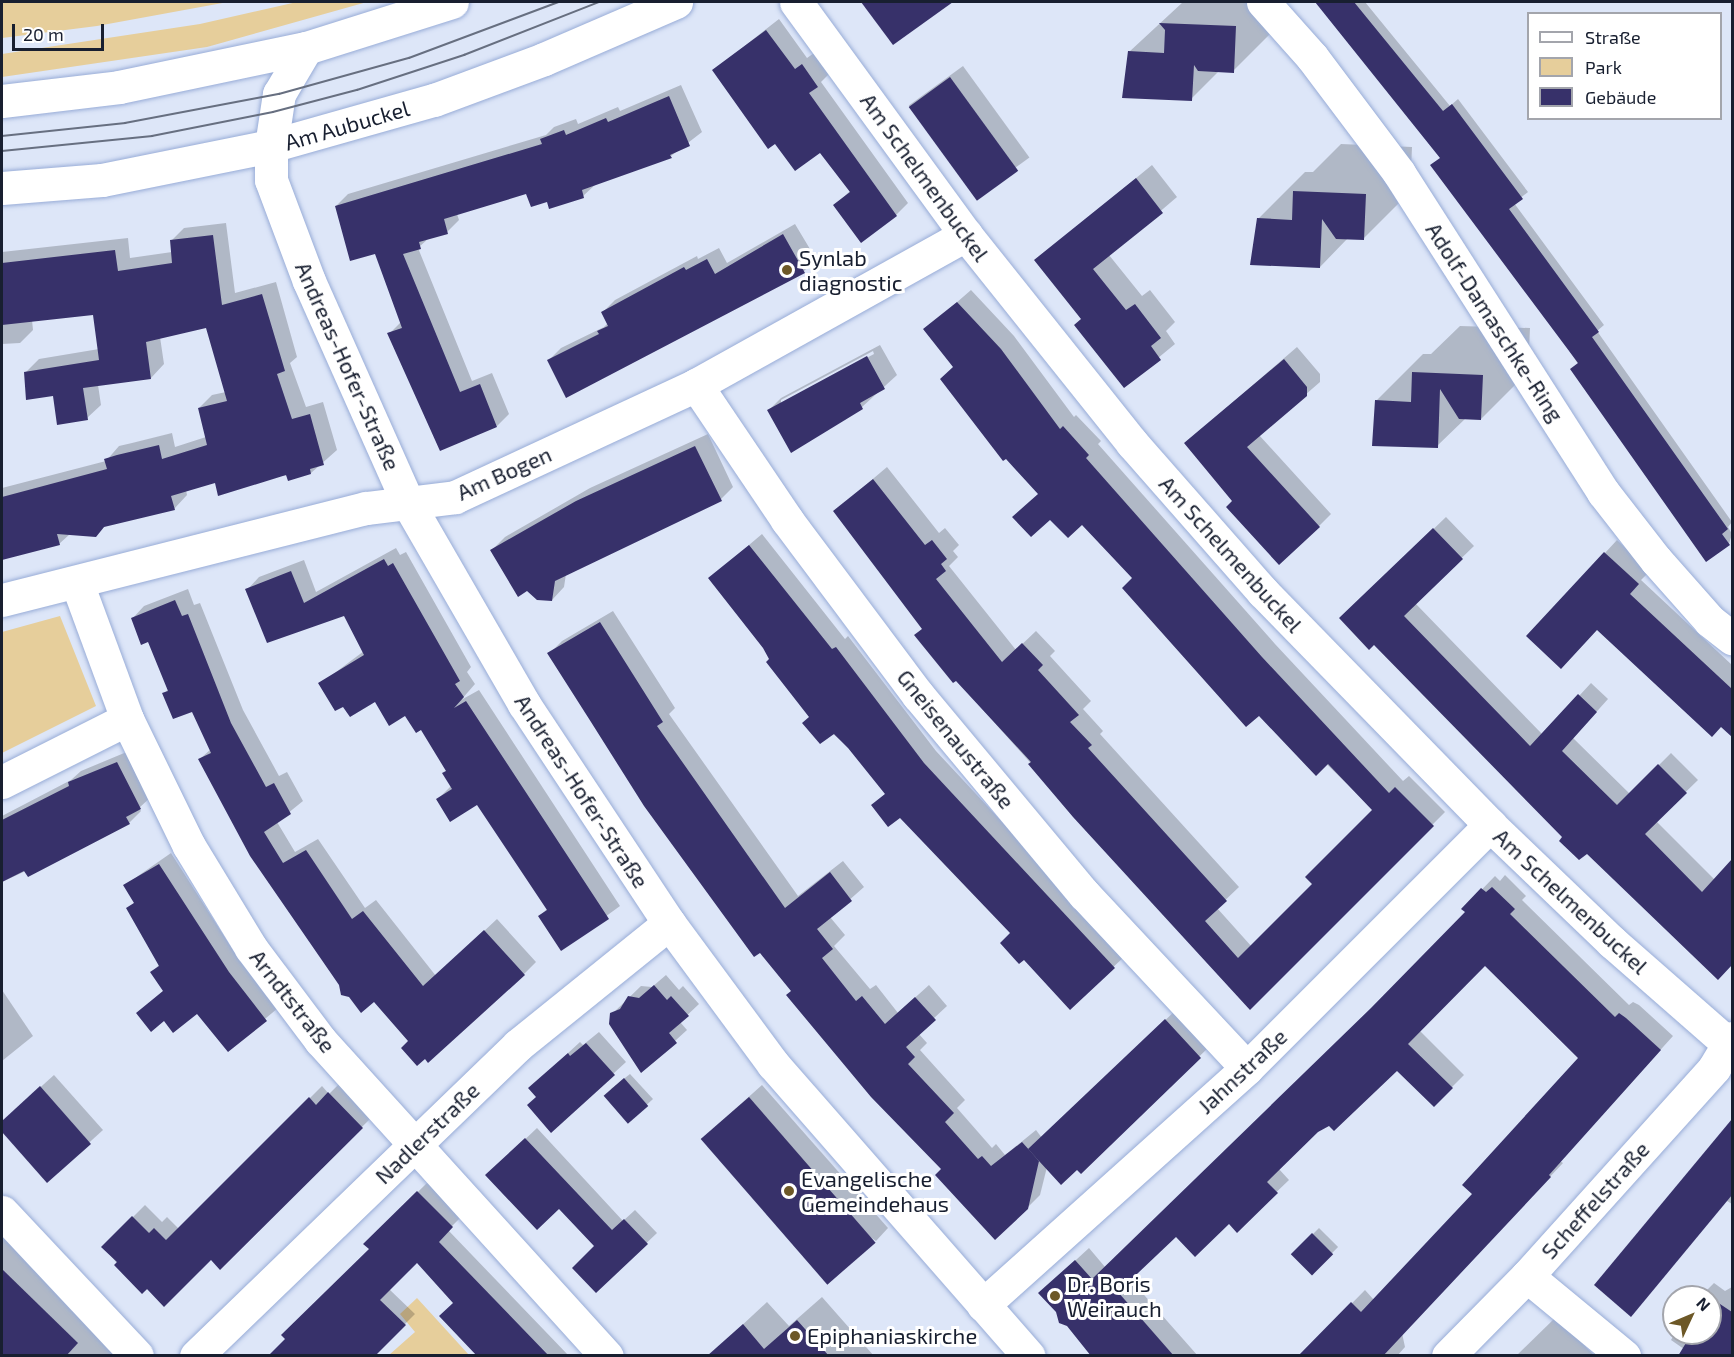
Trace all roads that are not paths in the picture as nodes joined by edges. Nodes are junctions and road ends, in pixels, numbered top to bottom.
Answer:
1 (452, 2) edge
2 (676, 2) edge
3 (796, 2) edge
4 (1263, 2) edge
5 (306, 48) junction
6 (2, 101) edge
7 (271, 146) junction
8 (2, 188) edge
9 (966, 235) junction
10 (696, 385) junction
11 (408, 503) junction
12 (77, 583) junction
13 (2, 600) edge
14 (1732, 638) edge
15 (127, 719) junction
16 (2, 782) edge
17 (1490, 825) junction
18 (669, 923) junction
19 (1731, 1043) edge
20 (1247, 1068) junction
21 (415, 1145) junction
22 (2, 1212) edge
23 (1527, 1276) junction
24 (983, 1305) junction
25 (137, 1356) edge
26 (196, 1356) edge
27 (607, 1356) edge
28 (1029, 1356) edge
29 (1449, 1356) edge
30 (1624, 1356) edge

1 - 5 street
2 - 7 street, Am Aubuckel
3 - 9 street, Am Schelmenbuckel
4 - 14 street, Adolf-Damaschke-Ring
5 - 6 street
5 - 7 street, Andreas-Hofer-Straße
7 - 8 street, Am Aubuckel
7 - 11 street, Andreas-Hofer-Straße
9 - 10 street, Am Bogen
9 - 17 street, Am Schelmenbuckel
10 - 11 street, Am Bogen
10 - 20 street, Gneisenaustraße
11 - 12 street, Am Bogen
11 - 18 street, Andreas-Hofer-Straße
12 - 13 street, Am Bogen
12 - 15 street, Arndtstraße
15 - 16 street
15 - 21 street, Arndtstraße
17 - 19 street, Am Schelmenbuckel
17 - 20 street, Jahnstraße
18 - 21 street, Nadlerstraße
18 - 24 street, Andreas-Hofer-Straße
19 - 23 street, Scheffelstraße
20 - 24 street, Jahnstraße
21 - 26 street, Nadlerstraße
21 - 27 street, Arndtstraße
22 - 25 street
23 - 29 street, Scheffelstraße
23 - 30 street
24 - 28 street, Andreas-Hofer-Straße

